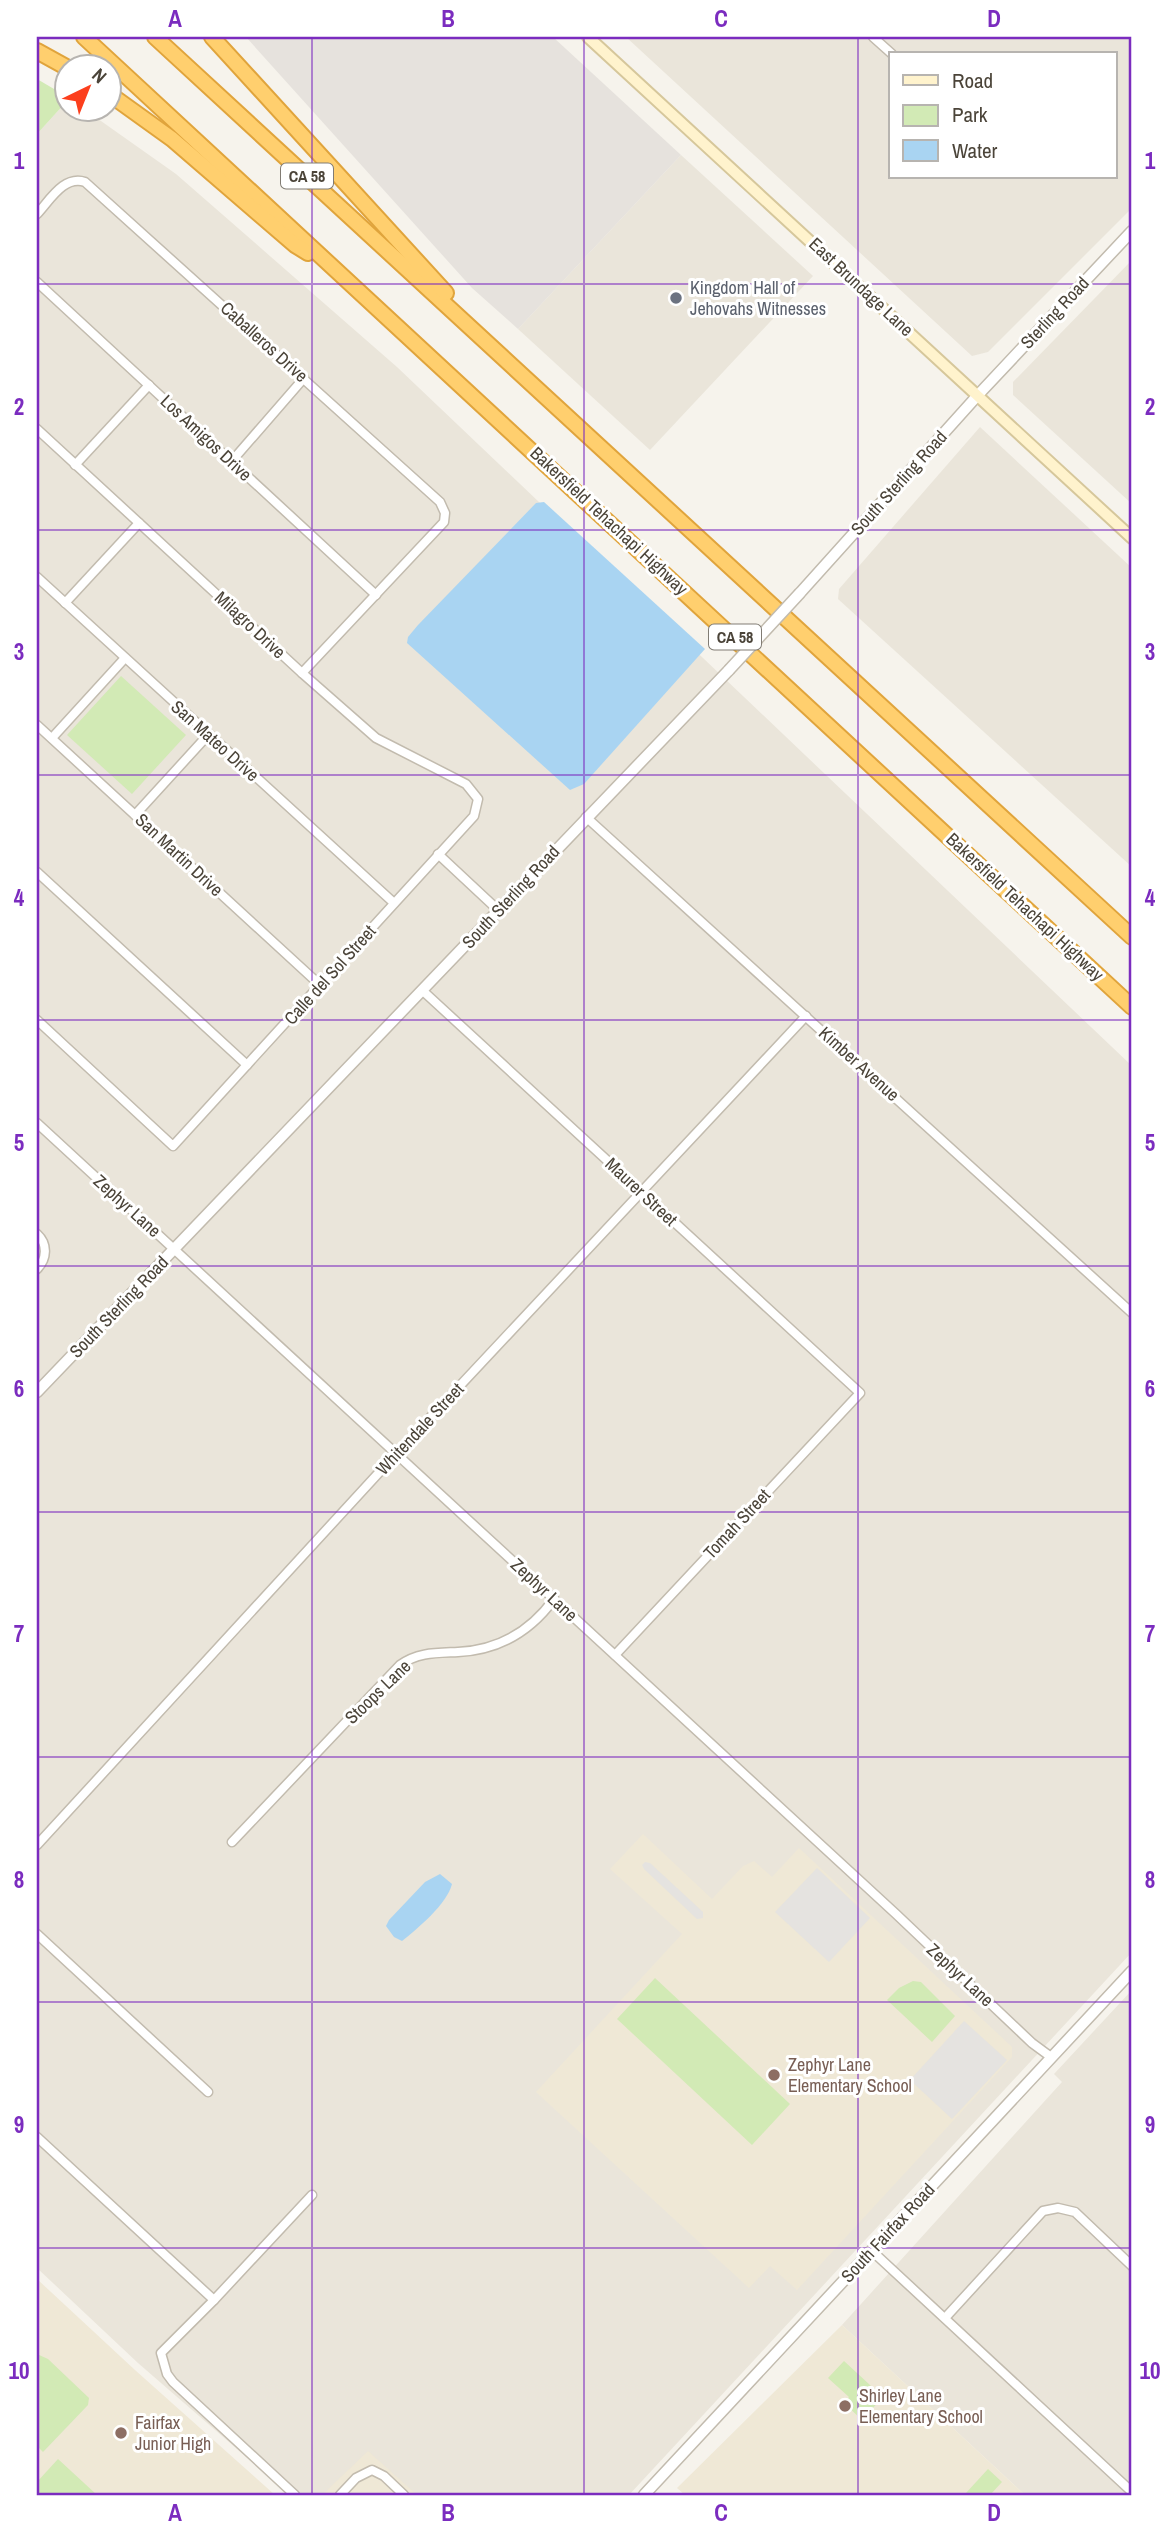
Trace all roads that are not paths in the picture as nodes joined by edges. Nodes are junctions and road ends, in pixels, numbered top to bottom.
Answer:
1 (84, 37) edge
2 (155, 37) edge
3 (212, 37) edge
4 (588, 37) edge
5 (873, 37) edge
6 (890, 52) edge
7 (122, 103) edge
8 (37, 214) edge
9 (1132, 231) edge
10 (336, 270) junction
11 (37, 282) edge
12 (459, 316) junction
13 (304, 378) junction
14 (149, 386) junction
15 (978, 395) junction
16 (37, 429) edge
17 (231, 461) junction
18 (75, 465) junction
19 (139, 523) junction
20 (1132, 538) edge
21 (37, 577) edge
22 (376, 595) junction
23 (65, 603) junction
24 (125, 658) junction
25 (302, 673) junction
26 (37, 725) edge
27 (208, 735) junction
28 (52, 738) junction
29 (478, 799) joint
30 (135, 815) junction
31 (586, 817) junction
32 (438, 854) junction
33 (37, 872) edge
34 (394, 903) junction
35 (498, 910) junction
36 (1132, 937) edge
37 (320, 985) junction
38 (423, 991) junction
39 (1132, 1007) edge
40 (806, 1016) junction
41 (37, 1020) edge
42 (247, 1065) junction
43 (37, 1123) edge
44 (641, 1192) junction
45 (37, 1234) edge
46 (174, 1249) junction
47 (37, 1269) edge
48 (1132, 1313) edge
49 (37, 1392) edge
50 (860, 1393) joint
51 (396, 1454) junction
52 (554, 1599) junction
53 (615, 1655) junction
54 (232, 1842) dead end
55 (37, 1845) edge
56 (37, 1934) edge
57 (1132, 1970) edge
58 (1052, 2057) junction
59 (208, 2092) dead end
60 (37, 2137) edge
61 (312, 2195) dead end
62 (872, 2251) junction
63 (1132, 2266) edge
64 (214, 2300) junction
65 (944, 2318) junction
66 (1132, 2492) edge
67 (650, 2493) edge
68 (295, 2495) edge
69 (340, 2495) edge
70 (404, 2495) edge

1 - 10 highway, Bakersfield Tehachapi Highway / CA 58
2 - 12 highway, CA 58
3 - 12 highway
4 - 15 main road, East Brundage Lane
5 - 6 street
7 - 10 highway
8 - 13 street, Caballeros Drive
9 - 15 street, Sterling Road
10 - 39 highway, Bakersfield Tehachapi Highway / CA 58
11 - 14 street, Los Amigos Drive
12 - 36 highway, CA 58
13 - 17 street
13 - 22 street, Caballeros Drive
14 - 17 street, Los Amigos Drive
14 - 18 street
15 - 20 main road, East Brundage Lane
15 - 31 street, South Sterling Road, bridge
16 - 18 street, Milagro Drive
17 - 22 street, Los Amigos Drive
18 - 19 street, Milagro Drive
19 - 23 street
19 - 25 street, Milagro Drive
21 - 23 street, San Mateo Drive
22 - 25 street
23 - 24 street, San Mateo Drive
24 - 27 street, San Mateo Drive
24 - 28 street
25 - 29 street, Milagro Drive
26 - 28 street, San Martin Drive
27 - 30 street
27 - 34 street, San Mateo Drive
28 - 30 street, San Martin Drive
29 - 32 street, Calle del Sol Street
30 - 37 street, San Martin Drive
31 - 35 street, South Sterling Road
31 - 40 street, Kimber Avenue
32 - 34 street, Calle del Sol Street
32 - 35 street
33 - 42 street
34 - 37 street, Calle del Sol Street
35 - 38 street, South Sterling Road
37 - 42 street, Calle del Sol Street
38 - 44 street, Maurer Street
38 - 46 street, South Sterling Road
40 - 44 street, Whitendale Street
40 - 48 street, Kimber Avenue
41 - 42 street, Calle del Sol Street
43 - 46 street, Zephyr Lane
44 - 50 street, Maurer Street
44 - 51 street, Whitendale Street
45 - 47 street
46 - 49 street, South Sterling Road
46 - 51 street, Zephyr Lane
50 - 53 street, Tomah Street
51 - 52 street, Zephyr Lane
51 - 55 street, Whitendale Street
52 - 53 street, Zephyr Lane
52 - 54 street, Stoops Lane
53 - 58 street, Zephyr Lane
56 - 59 street
57 - 58 street, South Fairfax Road
58 - 62 street, South Fairfax Road
60 - 64 street
61 - 64 street
62 - 65 street
62 - 67 street, South Fairfax Road
63 - 65 street
64 - 68 street
65 - 66 street
69 - 70 street

